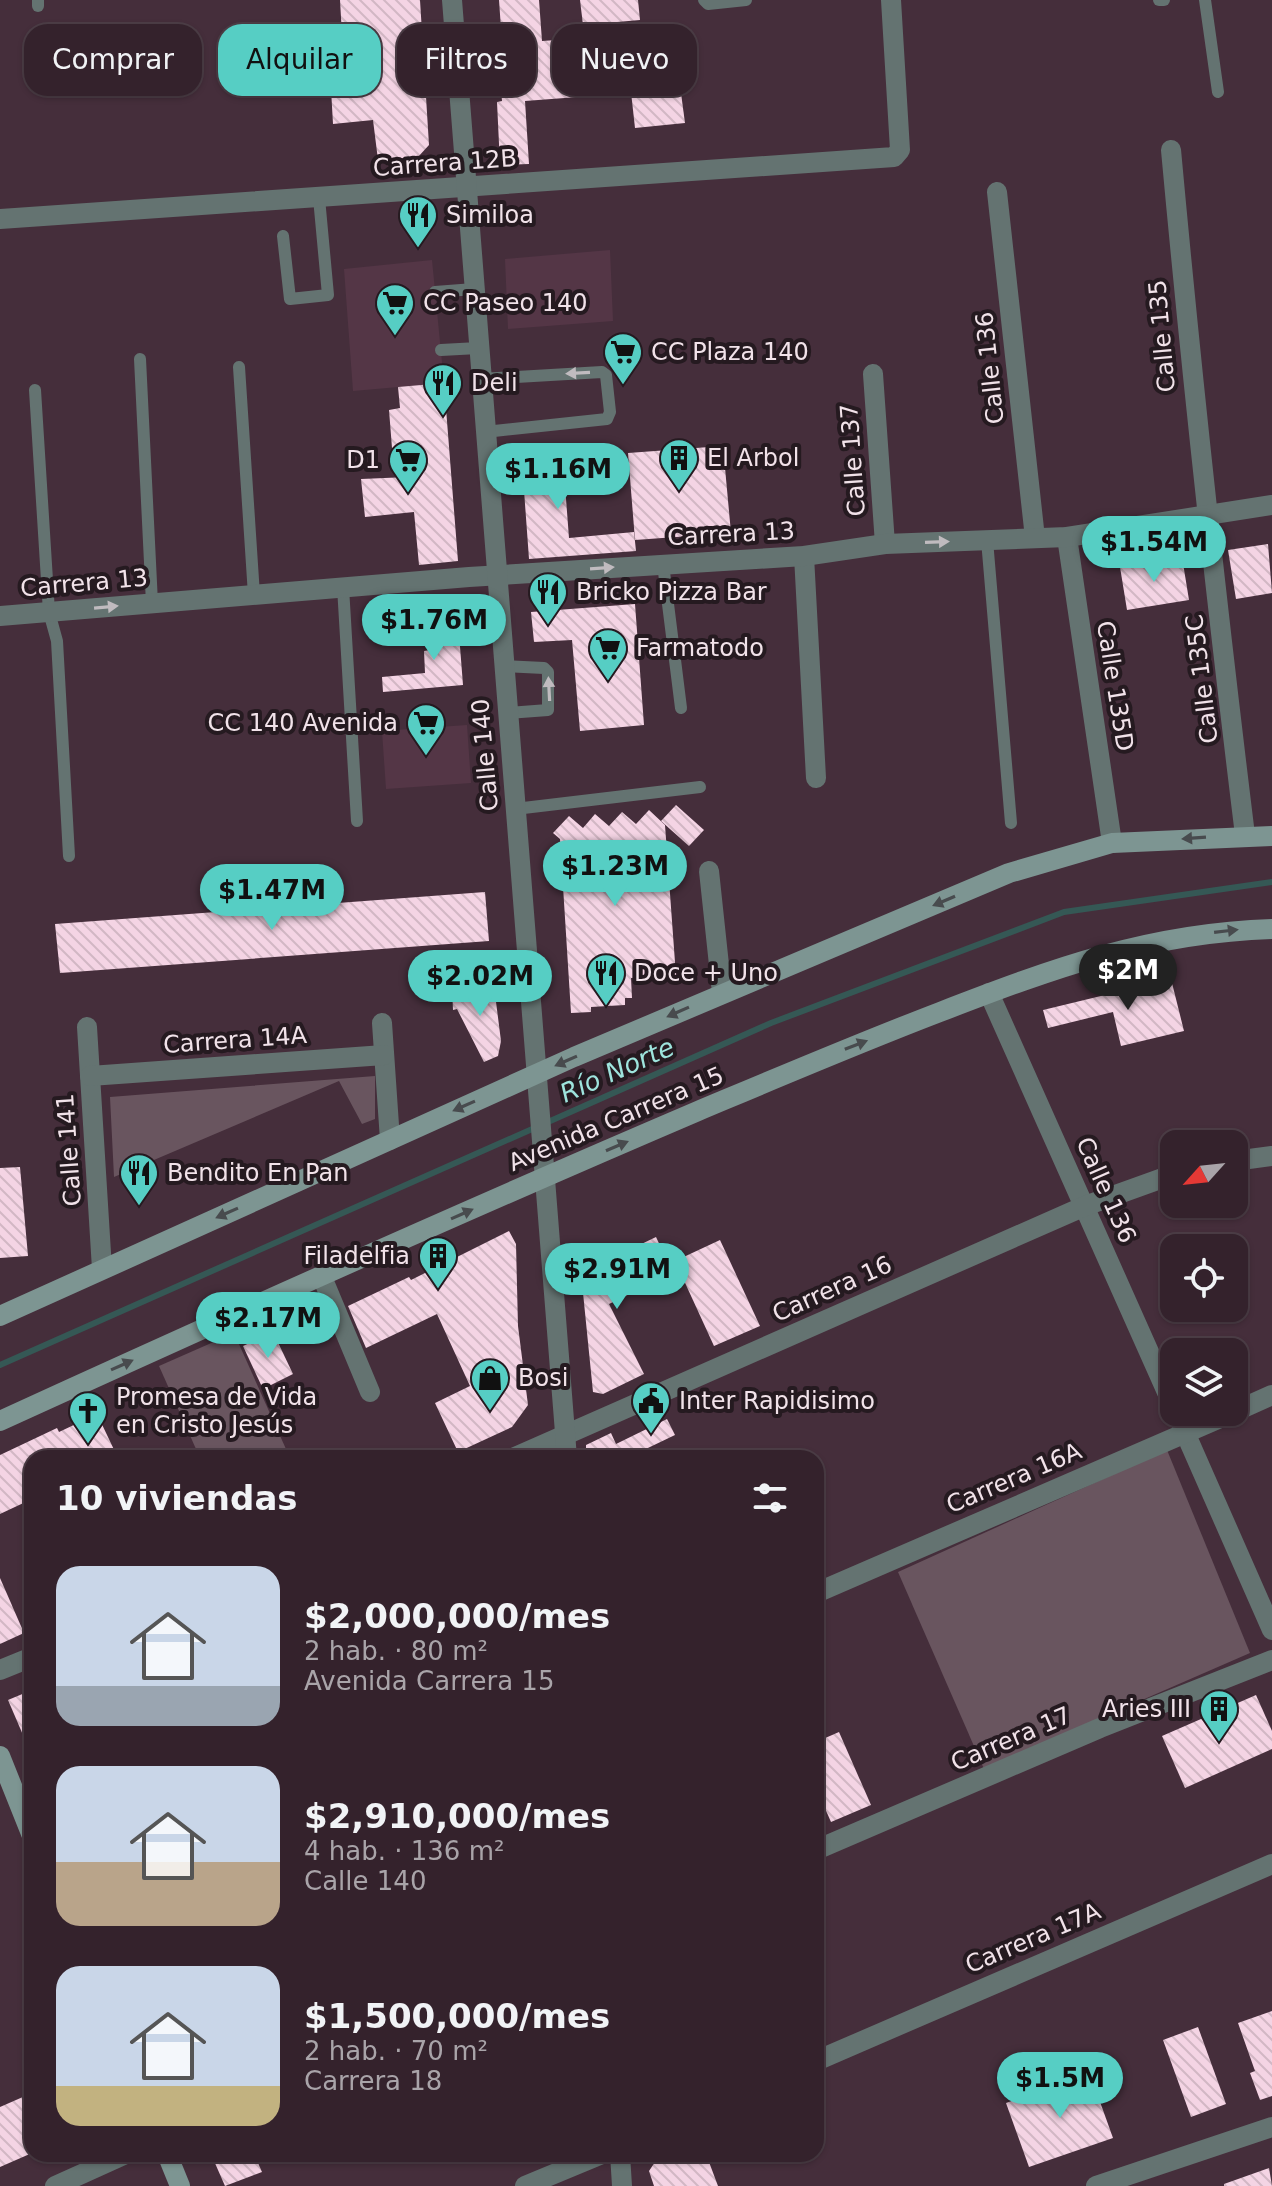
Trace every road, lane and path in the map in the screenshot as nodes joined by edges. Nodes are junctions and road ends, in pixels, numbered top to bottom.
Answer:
1 (452, 0) edge
2 (704, 0) edge
3 (746, 0) edge
4 (891, 0) edge
5 (1205, 0) edge
6 (1218, 92) dead end
7 (1171, 150) dead end
8 (466, 188) junction
9 (997, 192) dead end
10 (319, 198) junction
11 (0, 219) edge
12 (283, 236) dead end
13 (474, 289) junction
14 (435, 292) dead end
15 (478, 348) junction
16 (441, 350) dead end
17 (140, 359) dead end
18 (239, 367) dead end
19 (873, 374) dead end
20 (481, 379) junction
21 (35, 390) dead end
22 (485, 432) junction
23 (1272, 505) edge
24 (1207, 517) junction
25 (1067, 537) junction
26 (1035, 538) junction
27 (987, 540) junction
28 (885, 544) junction
29 (804, 556) junction
30 (663, 564) junction
31 (496, 575) junction
32 (343, 587) junction
33 (254, 595) junction
34 (152, 603) junction
35 (49, 612) junction
36 (0, 616) edge
37 (504, 666) junction
38 (681, 708) dead end
39 (507, 713) junction
40 (816, 778) dead end
41 (700, 787) dead end
42 (515, 809) junction
43 (357, 821) dead end
44 (1011, 823) dead end
45 (1245, 835) junction
46 (1272, 836) edge
47 (1112, 843) junction
48 (69, 856) dead end
49 (709, 871) dead end
50 (1272, 929) edge
51 (722, 993) junction
52 (989, 993) junction
53 (382, 1023) dead end
54 (87, 1027) dead end
55 (384, 1055) junction
56 (90, 1076) junction
57 (536, 1081) junction
58 (390, 1140) junction
59 (1272, 1156) edge
60 (1248, 1159) edge
61 (545, 1170) junction
62 (1160, 1179) edge
63 (1085, 1206) junction
64 (102, 1269) junction
65 (322, 1277) junction
66 (0, 1316) edge
67 (1160, 1376) edge
68 (370, 1392) dead end
69 (1272, 1395) edge
70 (1248, 1406) edge
71 (0, 1421) edge
72 (1182, 1426) edge
73 (1201, 1426) edge
74 (1185, 1433) junction
75 (565, 1436) junction
76 (532, 1450) edge
77 (566, 1450) edge
78 (824, 1590) edge
79 (1272, 1630) edge
80 (24, 1660) edge
81 (1272, 1660) edge
82 (0, 1670) edge
83 (0, 1756) edge
84 (24, 1816) edge
85 (824, 1847) edge
86 (1272, 1864) edge
87 (824, 2058) edge
88 (1272, 2127) edge
89 (108, 2162) edge
90 (170, 2162) edge
91 (583, 2162) edge
92 (620, 2162) edge
93 (55, 2186) edge
94 (180, 2186) edge
95 (525, 2186) edge
96 (622, 2186) edge
97 (1096, 2186) edge

1 - 8 street, Calle 140
2 - 3 lane
4 - 8 street, Carrera 12B
5 - 6 lane
7 - 24 street, Calle 135
8 - 10 street, Carrera 12B
8 - 13 street, Calle 140
9 - 26 street, Calle 136
10 - 11 street, Carrera 12B
10 - 12 lane
13 - 14 lane
13 - 15 street, Calle 140
15 - 16 lane
15 - 20 street, Calle 140
17 - 34 lane
18 - 33 lane
19 - 28 street, Calle 137
20 - 22 street, Calle 140
22 -> 20 lane
21 - 35 lane
22 - 31 street, Calle 140
23 - 24 street, Carrera 13
24 - 25 street, Carrera 13
24 - 45 street, Calle 135C
25 - 26 street, Carrera 13
25 - 47 street, Calle 135D
26 - 27 street, Carrera 13
28 -> 27 street, Carrera 13
27 - 44 lane
28 - 29 street, Carrera 13
29 - 30 street, Carrera 13
29 - 40 street
31 -> 30 street, Carrera 13
30 - 38 lane
31 - 32 street, Carrera 13
31 - 37 street, Calle 140
32 - 33 street, Carrera 13
32 - 43 lane
33 - 34 street, Carrera 13
35 -> 34 street, Carrera 13
35 - 36 street, Carrera 13
35 - 48 lane
37 - 39 street, Calle 140
39 -> 37 lane
39 - 42 street, Calle 140
41 - 42 lane
42 - 57 street, Calle 140
45 - 46 main road
45 -> 47 main road
47 -> 51 main road
49 - 51 street
52 -> 50 main road, Avenida Carrera 15
51 -> 57 main road
61 -> 52 main road, Avenida Carrera 15
52 - 63 street, Calle 136
53 - 55 street
54 - 56 street, Calle 141
55 - 56 street, Carrera 14A
55 - 58 street
56 - 64 street, Calle 141
57 -> 58 main road
57 - 61 street, Calle 140
58 -> 64 main road
59 - 60 street
65 -> 61 main road, Avenida Carrera 15
61 - 75 street, Calle 140
62 - 63 street, Carrera 16
63 - 67 street, Calle 136
63 - 75 street, Carrera 16
64 - 66 main road
65 - 68 street
71 -> 65 main road, Avenida Carrera 15
69 - 70 street, Carrera 16A
72 - 74 street, Calle 136
73 - 74 street, Carrera 16A
74 - 78 street, Carrera 16A
74 - 79 street, Calle 136
75 - 76 street, Carrera 16
75 - 77 street, Calle 140
80 - 82 street
81 - 85 street, Carrera 17
83 - 84 main road
86 - 87 street, Carrera 17A
88 - 97 street
89 - 93 street
90 - 94 main road
91 - 95 street
92 - 96 street

